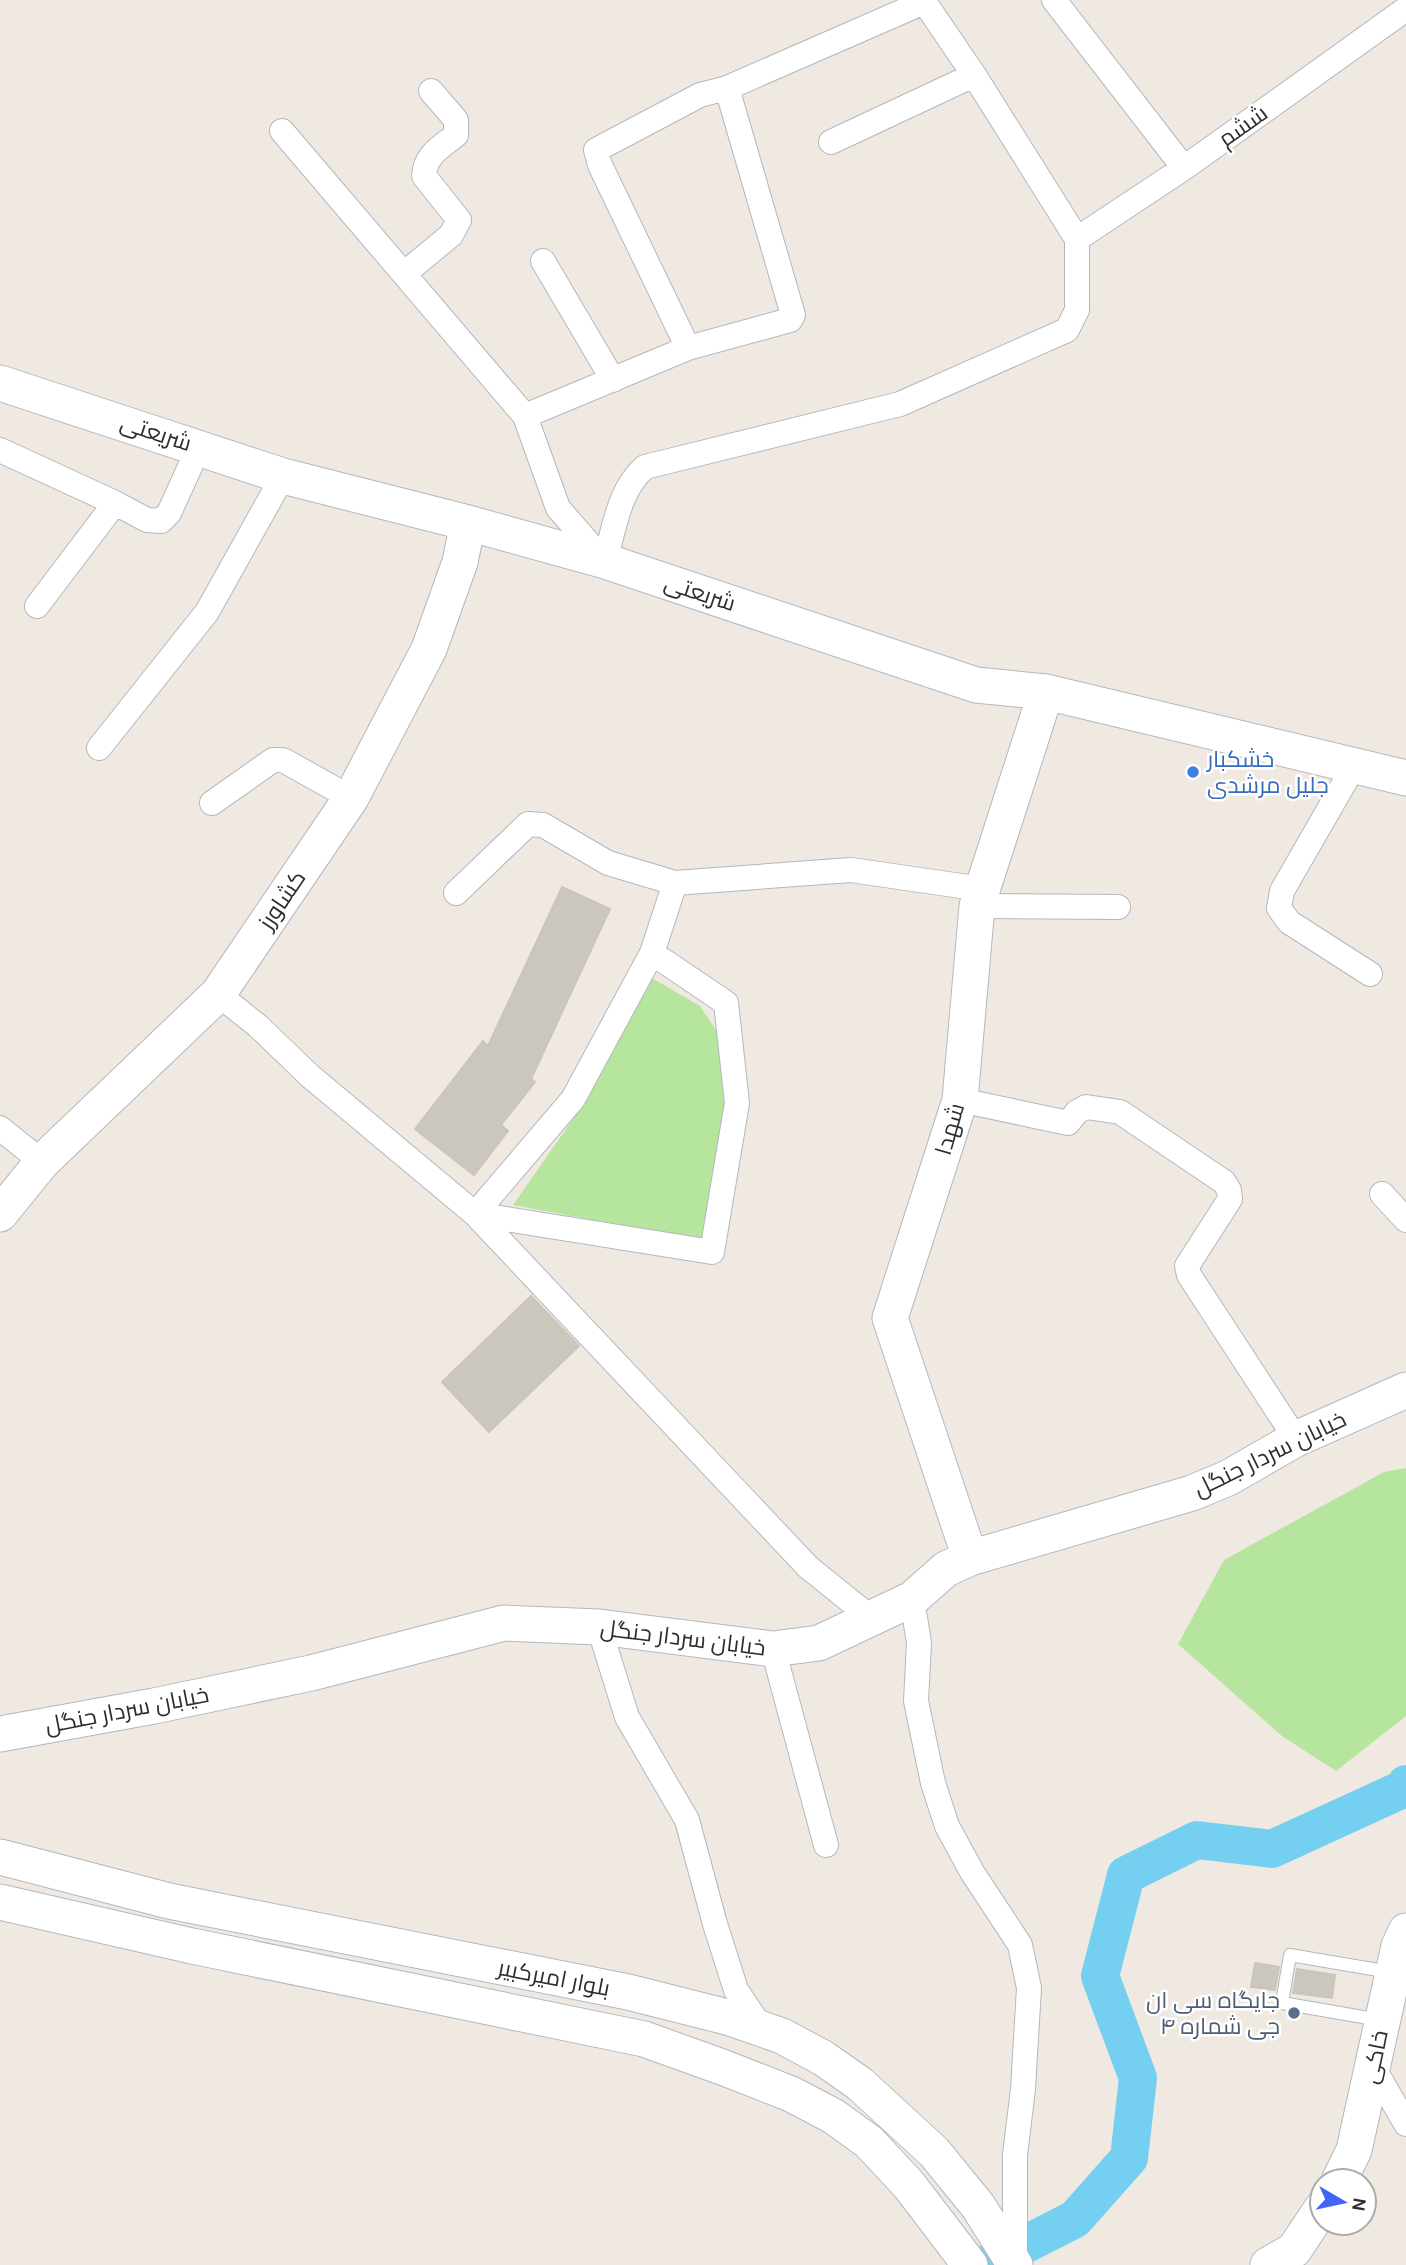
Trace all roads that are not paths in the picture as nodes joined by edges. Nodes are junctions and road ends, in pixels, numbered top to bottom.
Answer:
1 (1054, 0) edge
2 (924, 1) edge
3 (1406, 9) edge
4 (974, 75) junction
5 (727, 88) junction
6 (431, 91) dead end
7 (282, 131) dead end
8 (831, 142) dead end
9 (1184, 168) junction
10 (1077, 239) junction
11 (543, 261) dead end
12 (405, 273) junction
13 (688, 348) junction
14 (613, 380) junction
15 (0, 383) edge
16 (525, 416) junction
17 (199, 447) junction
18 (0, 450) edge
19 (283, 476) junction
20 (115, 503) junction
21 (468, 523) junction
22 (605, 561) junction
23 (37, 606) dead end
24 (1046, 692) junction
25 (99, 748) dead end
26 (1354, 766) junction
27 (1406, 778) edge
28 (351, 798) junction
29 (212, 803) dead end
30 (675, 883) junction
31 (456, 893) dead end
32 (979, 897) junction
33 (1118, 907) dead end
34 (652, 953) junction
35 (1370, 974) dead end
36 (218, 994) junction
37 (960, 1100) junction
38 (0, 1128) edge
39 (42, 1162) junction
40 (1382, 1194) dead end
41 (0, 1214) edge
42 (475, 1214) junction
43 (1406, 1220) edge
44 (1406, 1390) edge
45 (1296, 1439) junction
46 (970, 1558) junction
47 (912, 1599) junction
48 (870, 1617) junction
49 (599, 1627) junction
50 (773, 1649) junction
51 (0, 1734) edge
52 (826, 1845) dead end
53 (0, 1857) edge
54 (0, 1902) edge
55 (1406, 1931) edge
56 (1394, 1972) junction
57 (1383, 2021) junction
58 (762, 2029) junction
59 (1374, 2067) junction
60 (1406, 2124) edge
61 (1346, 2167) edge
62 (1308, 2229) edge
63 (970, 2265) edge
64 (1015, 2265) edge
65 (1268, 2265) edge

1 - 9 street
2 - 4 street
2 - 5 street
3 - 9 street, ششم
4 - 8 street
4 - 10 street
5 - 13 street
5 - 13 street
6 - 12 street
7 - 12 street
9 - 10 street, ششم
10 - 22 street
11 - 14 street
12 - 16 street
13 - 14 street
14 - 16 street
15 - 17 main road, شریعتی
16 - 22 street
17 - 19 main road, شریعتی
17 - 20 street
18 - 20 street
19 - 21 main road, شریعتی
19 - 25 street
20 - 23 street
21 - 22 main road, شریعتی
21 - 28 main road, کشاورز
22 - 24 main road, شریعتی
24 - 26 main road, شریعتی
24 - 32 main road, شهدا
26 - 27 main road, شریعتی
26 - 35 street
28 - 29 street
28 - 36 main road, کشاورز
30 - 31 street
30 - 32 street
30 - 34 street
32 - 33 street
32 - 37 main road, شهدا
34 - 42 street
34 - 42 street
36 - 39 main road, کشاورز
36 - 42 street
37 - 45 street
37 - 46 main road, شهدا
38 - 39 street
39 - 41 main road, کشاورز
40 - 43 street
42 - 48 street
44 - 45 main road, خیابان سردار جنگل
45 - 46 main road, خیابان سردار جنگل
46 - 47 main road, خیابان سردار جنگل
47 - 48 main road, خیابان سردار جنگل
47 - 64 street
48 - 50 main road, خیابان سردار جنگل
49 - 50 main road, خیابان سردار جنگل
49 - 51 main road, خیابان سردار جنگل
49 - 58 street
50 - 52 street
53 - 58 main road, بلوار امیرکبیر
54 - 63 main road, بلوار امیرکبیر
55 - 56 main road, خاکی
56 - 57 main road, خاکی
56 - 57 lane
57 - 59 main road, خاکی
58 - 64 main road, بلوار امیرکبیر
59 - 60 street
59 - 61 main road, خاکی
62 - 65 main road

